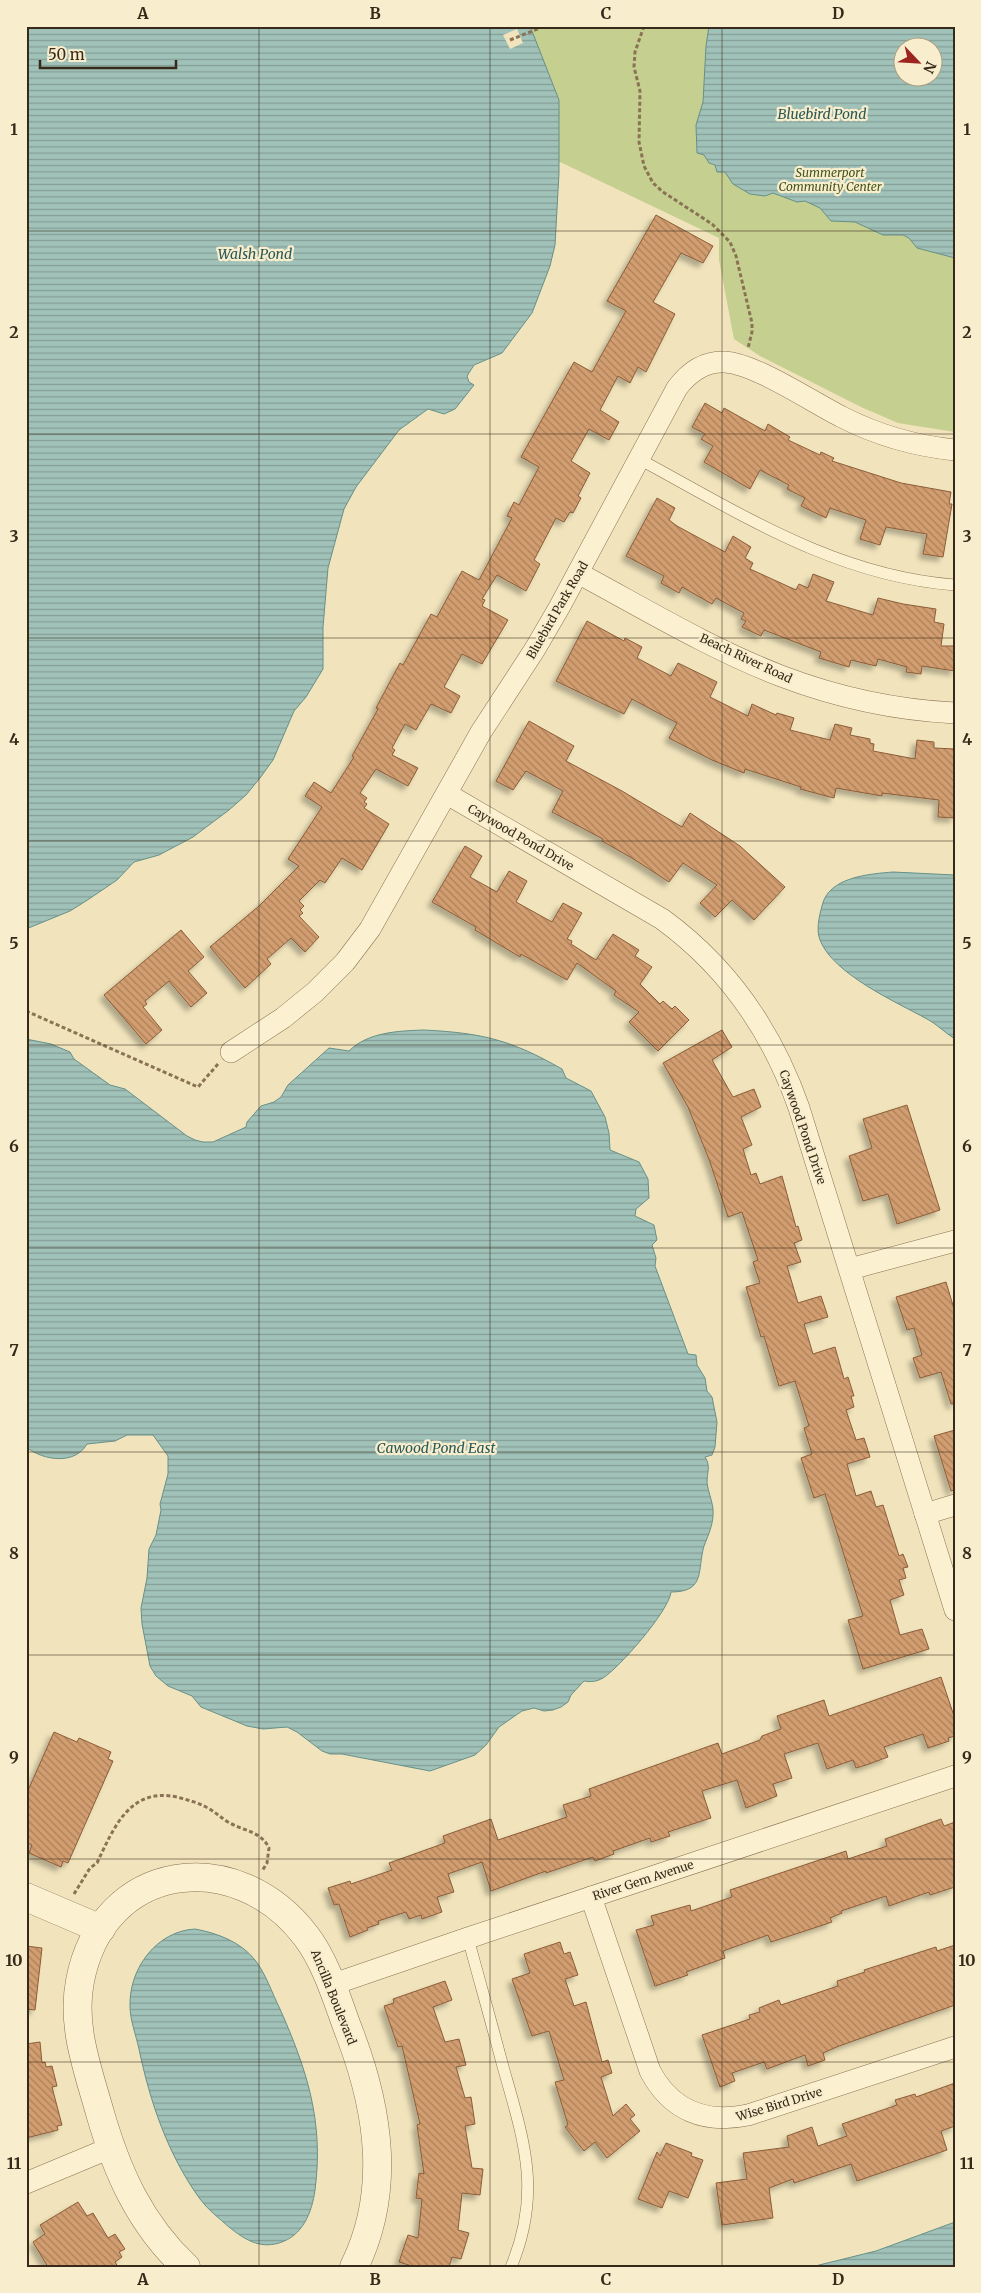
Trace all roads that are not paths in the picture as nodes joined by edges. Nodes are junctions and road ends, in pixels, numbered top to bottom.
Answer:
1 (955, 450) edge
2 (639, 459) junction
3 (578, 573) junction
4 (955, 585) edge
5 (955, 713) edge
6 (447, 794) junction
7 (231, 1052) road end
8 (955, 1241) edge
9 (850, 1269) junction
10 (955, 1505) edge
11 (925, 1514) junction
12 (955, 1610) edge
13 (955, 1776) edge
14 (26, 1897) edge
15 (591, 1897) junction
16 (101, 1930) junction
17 (468, 1938) junction
18 (331, 1985) junction
19 (955, 2047) edge
20 (110, 2148) junction
21 (26, 2183) edge
22 (186, 2267) edge
23 (354, 2267) edge
24 (511, 2267) edge

1 - 2 street, Bluebird Park Road
2 - 3 street, Bluebird Park Road
2 - 4 lane
3 - 5 street, Beach River Road
3 - 6 street, Bluebird Park Road
6 - 7 street, Bluebird Park Road
6 - 9 street, Caywood Pond Drive
8 - 9 street
9 - 11 street, Caywood Pond Drive
10 - 11 street
11 - 12 street, Caywood Pond Drive
13 - 15 street, River Gem Avenue
14 - 16 street
15 - 17 street, River Gem Avenue
15 - 19 street, Wise Bird Drive
16 - 18 street, Ancilla Boulevard
16 - 20 street, Ancilla Boulevard
17 - 18 street, River Gem Avenue
17 - 24 lane
18 - 23 street, Ancilla Boulevard
20 - 21 street
20 - 22 street, Ancilla Boulevard

